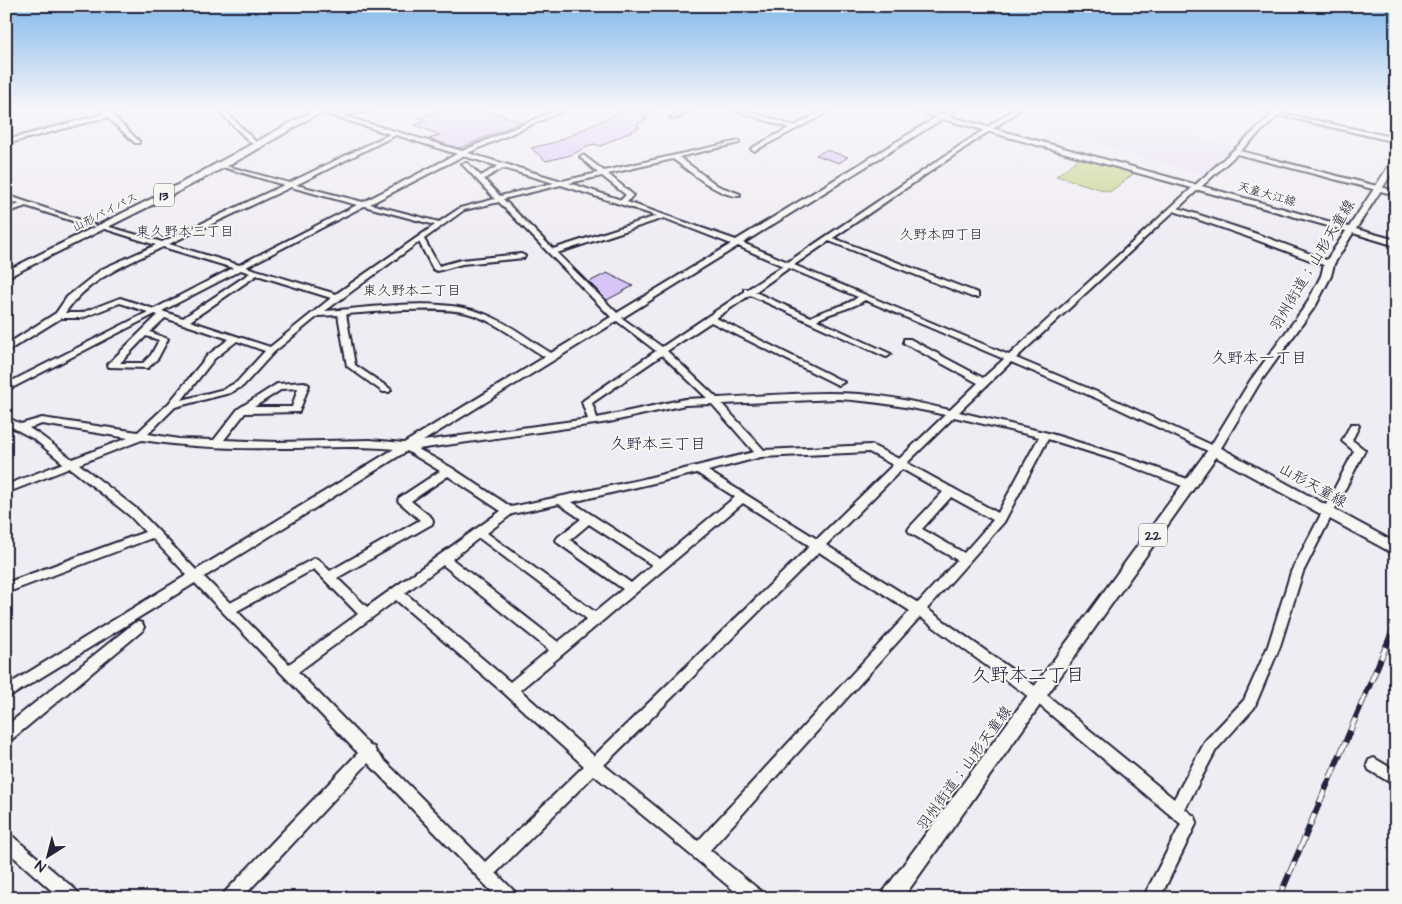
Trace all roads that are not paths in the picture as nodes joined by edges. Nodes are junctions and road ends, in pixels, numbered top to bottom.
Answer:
1 (234, 152) edge
2 (244, 152) edge
3 (357, 152) edge
4 (454, 152) edge
5 (464, 152) edge
6 (694, 152) edge
7 (884, 152) edge
8 (955, 152) edge
9 (1070, 152) edge
10 (1236, 152) joint
11 (460, 154) junction
12 (583, 157) dead end
13 (674, 157) junction
14 (1396, 161) edge
15 (465, 164) dead end
16 (221, 165) junction
17 (502, 166) junction
18 (604, 174) junction
19 (480, 179) junction
20 (562, 184) junction
21 (290, 185) junction
22 (1198, 187) junction
23 (1378, 189) junction
24 (1396, 194) edge
25 (738, 195) dead end
26 (6, 197) edge
27 (499, 199) junction
28 (623, 202) junction
29 (25, 204) junction
30 (363, 204) junction
31 (1174, 209) junction
32 (6, 211) edge
33 (664, 216) junction
34 (440, 224) junction
35 (94, 226) junction
36 (104, 227) junction
37 (1351, 230) junction
38 (420, 238) junction
39 (827, 238) junction
40 (736, 243) junction
41 (1396, 243) edge
42 (161, 244) junction
43 (552, 252) junction
44 (521, 256) dead end
45 (1329, 264) junction
46 (788, 265) junction
47 (6, 268) edge
48 (237, 268) junction
49 (255, 273) junction
50 (6, 275) edge
51 (747, 292) junction
52 (975, 295) dead end
53 (336, 297) junction
54 (864, 297) junction
55 (154, 310) junction
56 (342, 313) junction
57 (164, 314) junction
58 (315, 314) junction
59 (59, 316) junction
60 (616, 317) junction
61 (709, 318) junction
62 (811, 320) junction
63 (184, 321) junction
64 (144, 333) junction
65 (236, 338) junction
66 (907, 341) dead end
67 (6, 349) edge
68 (271, 350) junction
69 (661, 350) junction
70 (887, 354) dead end
71 (552, 358) junction
72 (1010, 359) junction
73 (839, 382) dead end
74 (984, 382) junction
75 (6, 388) edge
76 (386, 390) dead end
77 (713, 399) junction
78 (172, 405) junction
79 (246, 410) junction
80 (952, 414) junction
81 (6, 420) edge
82 (592, 421) junction
83 (1354, 426) dead end
84 (23, 427) junction
85 (1045, 435) junction
86 (138, 436) junction
87 (216, 444) junction
88 (407, 447) junction
89 (1214, 450) junction
90 (761, 454) junction
91 (73, 464) junction
92 (900, 464) junction
93 (698, 469) junction
94 (448, 471) junction
95 (1189, 484) junction
96 (6, 489) edge
97 (949, 492) junction
98 (741, 498) junction
99 (562, 501) junction
100 (509, 511) junction
101 (1327, 511) junction
102 (588, 519) junction
103 (1000, 519) junction
104 (154, 533) junction
105 (480, 533) junction
106 (818, 546) junction
107 (1396, 550) edge
108 (444, 559) junction
109 (966, 559) junction
110 (660, 565) junction
111 (196, 576) junction
112 (329, 577) junction
113 (6, 588) edge
114 (632, 589) junction
115 (397, 594) junction
116 (230, 609) junction
117 (919, 610) junction
118 (366, 614) junction
119 (596, 619) junction
120 (138, 626) dead end
121 (559, 650) junction
122 (289, 671) junction
123 (510, 690) junction
124 (6, 693) edge
125 (1037, 695) junction
126 (6, 735) edge
127 (369, 752) junction
128 (593, 765) junction
129 (1374, 765) dead end
130 (1396, 779) edge
131 (1176, 811) junction
132 (7, 841) edge
133 (699, 851) junction
134 (485, 873) junction
135 (72, 898) edge
136 (231, 898) edge
137 (509, 898) edge
138 (756, 898) edge
139 (891, 898) edge
140 (1151, 898) edge

1 - 35 highway, 山形バイパス / 13
2 - 16 highway, 山形バイパス / 13
3 - 21 street
4 - 11 street
5 - 11 street
6 - 13 street
7 - 40 street
8 - 39 street
9 - 22 main road, 天童大江線
10 - 22 street
10 - 23 street
11 - 17 street
11 - 30 street
12 - 18 street
13 - 18 street
13 - 25 street
14 - 23 main road, 羽州街道；山形天童線 / 22
15 - 19 street
16 - 21 street
16 - 36 highway, 山形バイパス / 13
17 - 19 street
17 - 20 street
18 - 20 street
18 - 28 street
19 - 27 street
20 - 27 street
20 - 28 street
21 - 30 street
21 - 42 street
22 - 31 street
22 - 37 main road, 天童大江線
23 - 24 street
23 - 37 main road, 羽州街道；山形天童線 / 22
26 - 29 street
27 - 34 street
27 - 43 street
28 - 33 street
29 - 32 street
29 - 35 street
30 - 34 street
30 - 48 street
31 - 45 street
31 - 72 street
33 - 40 street
33 - 43 street
34 - 38 street
35 - 47 highway, 山形バイパス / 13
36 - 42 street
36 - 50 highway, 山形バイパス / 13
37 - 41 main road, 天童大江線
37 - 45 main road, 羽州街道；山形天童線 / 22
38 - 44 street
38 - 53 street
39 - 46 street
39 - 52 street
40 - 46 street
40 - 60 street
42 - 48 street
42 - 59 street
43 - 60 street
45 - 89 main road, 羽州街道；山形天童線 / 22
46 - 51 street
46 - 54 street
48 - 49 street
48 - 55 street
49 - 53 street
49 - 63 street
51 - 61 street
51 - 62 street
53 - 58 street
54 - 62 street
54 - 72 street
55 - 57 street
55 - 59 street
55 - 75 street
56 - 58 street
56 - 71 street
56 - 76 street
57 - 63 street
57 - 64 street
58 - 68 street
59 - 67 street
60 - 69 street
60 - 71 street
61 - 69 street
61 - 73 street
62 - 70 street
63 - 65 street
64 - 64 street
65 - 68 street
65 - 78 street
66 - 74 street
68 - 78 street
69 - 77 street
69 - 82 street
71 - 88 street
72 - 74 street
72 - 89 street
74 - 80 street
77 - 80 street
77 - 82 street
77 - 90 street
78 - 86 street
79 - 79 street
79 - 87 street
80 - 85 street
80 - 92 street
81 - 84 street
82 - 88 street
83 - 101 street
84 - 86 street
84 - 91 street
85 - 95 street
85 - 103 street
86 - 87 street
86 - 91 street
87 - 88 street
88 - 94 street
88 - 111 street
89 - 95 main road, 羽州街道；山形天童線 / 22
89 - 101 main road, 山形天童線
90 - 92 street
90 - 93 street
91 - 96 street
91 - 104 street
92 - 97 street
92 - 106 street
93 - 98 street
93 - 99 street
94 - 100 street
94 - 112 street
95 - 125 main road, 羽州街道；山形天童線 / 22
97 - 103 street
97 - 109 street
98 - 106 street
98 - 110 street
99 - 100 street
99 - 102 street
100 - 105 street
101 - 107 main road, 山形天童線
101 - 131 street
102 - 110 street
102 - 114 street
103 - 109 street
104 - 111 street
104 - 113 street
105 - 108 street
105 - 119 street
106 - 117 street
106 - 128 street
108 - 115 street
108 - 121 street
109 - 117 street
110 - 114 street
111 - 116 street
111 - 124 street
112 - 116 street
112 - 118 street
114 - 119 street
115 - 118 street
115 - 123 street
116 - 122 street
117 - 125 street
117 - 133 street
118 - 122 street
119 - 121 street
120 - 126 street
121 - 123 street
122 - 127 street
123 - 128 street
125 - 131 street
125 - 139 main road, 羽州街道；山形天童線 / 22
127 - 134 street
127 - 136 street
128 - 133 street
128 - 134 street
129 - 130 street
131 - 140 street
132 - 135 street
133 - 138 street
134 - 137 street

